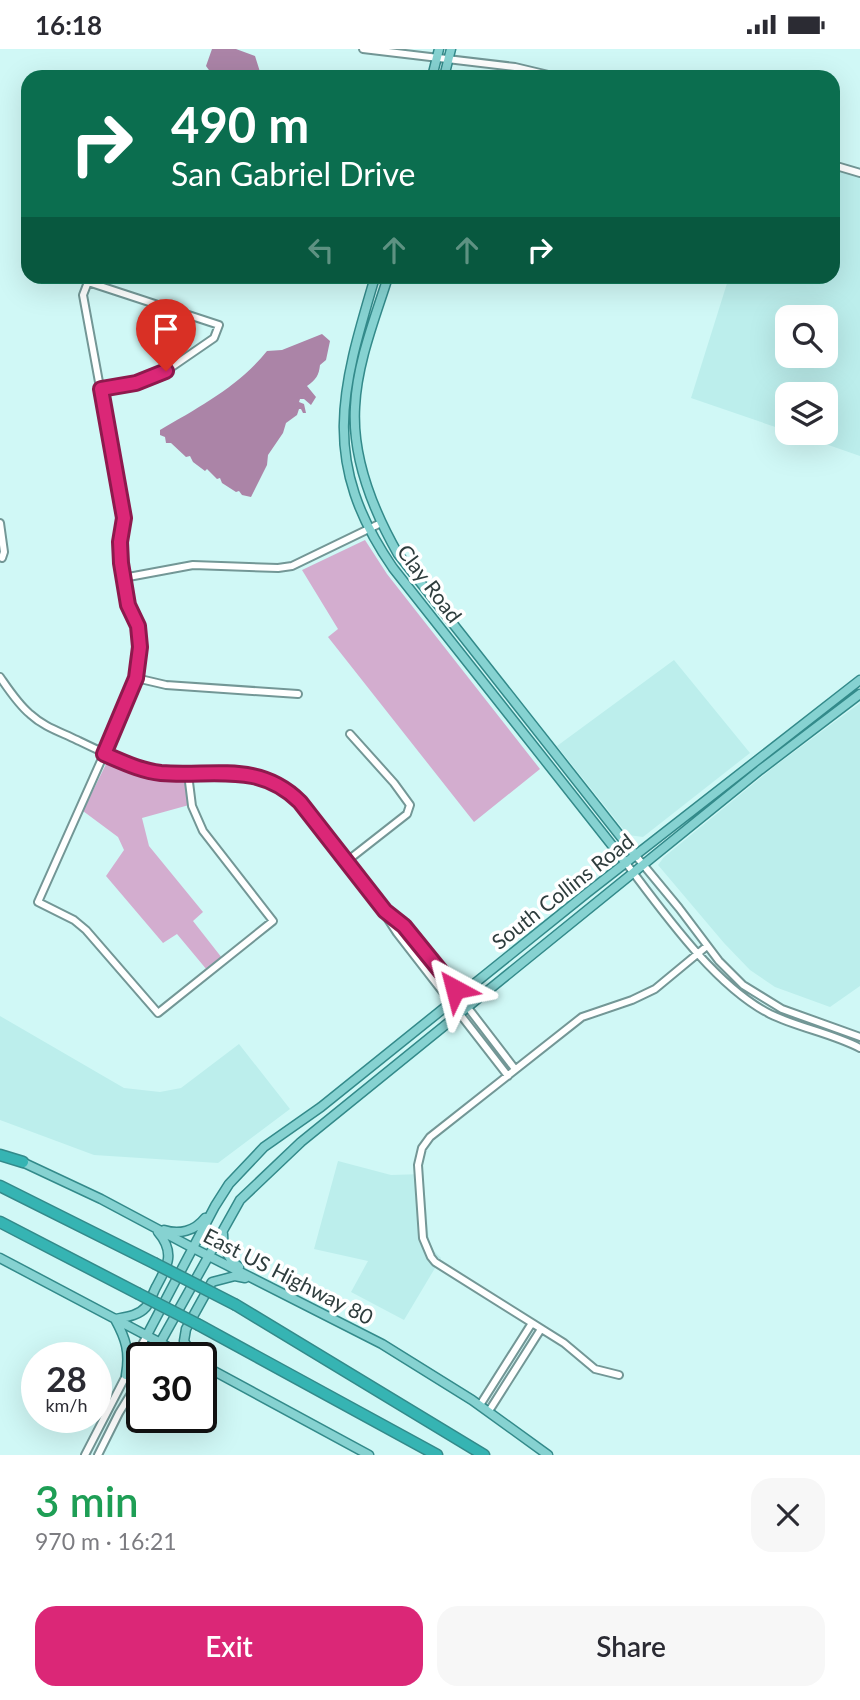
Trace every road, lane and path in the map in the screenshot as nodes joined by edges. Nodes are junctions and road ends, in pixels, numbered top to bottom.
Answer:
1 (363, 49) edge
2 (438, 53) edge
3 (450, 54) edge
4 (434, 70) edge
5 (528, 70) edge
6 (840, 167) edge
7 (860, 173) edge
8 (87, 284) edge
9 (94, 284) edge
10 (373, 284) edge
11 (385, 284) edge
12 (101, 389) junction
13 (0, 523) edge
14 (381, 523) junction
15 (369, 529) junction
16 (2, 558) dead end
17 (123, 578) junction
18 (0, 677) edge
19 (136, 678) junction
20 (860, 680) edge
21 (298, 694) dead end
22 (860, 694) edge
23 (350, 734) dead end
24 (104, 754) junction
25 (758, 767) junction
26 (750, 773) junction
27 (188, 774) junction
28 (636, 856) junction
29 (347, 861) junction
30 (626, 863) junction
31 (643, 865) junction
32 (634, 873) junction
33 (385, 911) junction
34 (707, 946) junction
35 (426, 953) junction
36 (698, 953) junction
37 (418, 960) junction
38 (460, 996) junction
39 (452, 1003) junction
40 (468, 1007) junction
41 (460, 1014) junction
42 (815, 1020) junction
43 (811, 1030) junction
44 (860, 1037) edge
45 (860, 1048) edge
46 (515, 1069) junction
47 (508, 1076) junction
48 (321, 1107) junction
49 (330, 1119) junction
50 (0, 1154) edge
51 (23, 1161) joint
52 (0, 1186) edge
53 (215, 1206) junction
54 (0, 1222) edge
55 (154, 1227) junction
56 (223, 1231) junction
57 (193, 1248) junction
58 (208, 1257) junction
59 (0, 1258) edge
60 (258, 1281) junction
61 (115, 1319) junction
62 (532, 1323) junction
63 (541, 1329) junction
64 (147, 1335) junction
65 (126, 1342) edge
66 (143, 1342) edge
67 (158, 1342) edge
68 (161, 1342) edge
69 (184, 1342) edge
70 (217, 1373) edge
71 (126, 1375) edge
72 (619, 1375) dead end
73 (126, 1404) edge
74 (480, 1405) junction
75 (489, 1411) junction
76 (85, 1455) edge
77 (98, 1455) edge
78 (369, 1455) edge
79 (437, 1455) edge
80 (484, 1455) edge
81 (548, 1455) edge

1 - 2 street
2 - 3 street
2 - 4 main road
3 - 5 street
6 - 7 street
8 - 12 street
9 - 12 street
10 - 15 main road, Clay Road
11 - 14 main road, Clay Road
12 - 17 street
13 - 16 street
14 - 15 street
14 - 28 main road, Clay Road
15 - 17 street
15 - 30 main road, Clay Road
17 - 19 street
18 - 24 street
19 - 21 street
19 - 24 street
20 - 25 main road, South Collins Road
22 - 25 main road, South Collins Road
23 - 29 street
24 - 27 street
24 - 27 street
25 - 26 main road, South Collins Road
26 - 28 main road, South Collins Road
26 - 31 main road, South Collins Road
27 - 29 street
28 - 30 main road, South Collins Road
28 - 31 street
29 - 33 street
30 - 32 street
30 - 38 main road, South Collins Road
31 - 32 main road, South Collins Road
31 - 34 street
32 - 36 street
32 - 40 main road, South Collins Road
33 - 35 street
33 - 37 street
34 - 36 street
34 - 42 street
35 - 37 street
35 - 38 street
36 - 43 street
36 - 46 street
37 - 39 street
38 - 39 main road, South Collins Road
38 - 40 street
39 - 41 street
39 - 48 main road, South Collins Road
40 - 41 main road, South Collins Road
40 - 46 street
41 - 47 street
41 - 49 main road, South Collins Road
42 - 43 street
42 - 44 street
43 - 45 street
46 - 47 street
47 - 62 street
48 - 49 main road
48 - 53 main road, South Collins Road
49 - 56 main road, South Collins Road
50 - 51 highway
51 - 55 main road, East US Highway 80
52 - 80 highway, bridge
53 - 55 main road
53 - 57 main road, South Collins Road
54 - 79 highway, bridge
55 - 57 main road, East US Highway 80
55 - 61 main road
56 - 58 main road, South Collins Road
56 - 60 main road
57 - 58 main road, East US Highway 80
57 - 64 main road, South Collins Road
58 - 60 main road, East US Highway 80
58 - 68 main road, South Collins Road
59 - 61 main road
60 - 69 main road
60 - 74 main road, East US Highway 80
61 - 64 main road
61 - 65 main road
62 - 63 street
62 - 74 street
63 - 72 street
63 - 75 street
64 - 66 street
64 - 67 main road
70 - 78 main road
71 - 76 street
73 - 77 street
74 - 75 main road, East US Highway 80
75 - 81 main road, East US Highway 80

